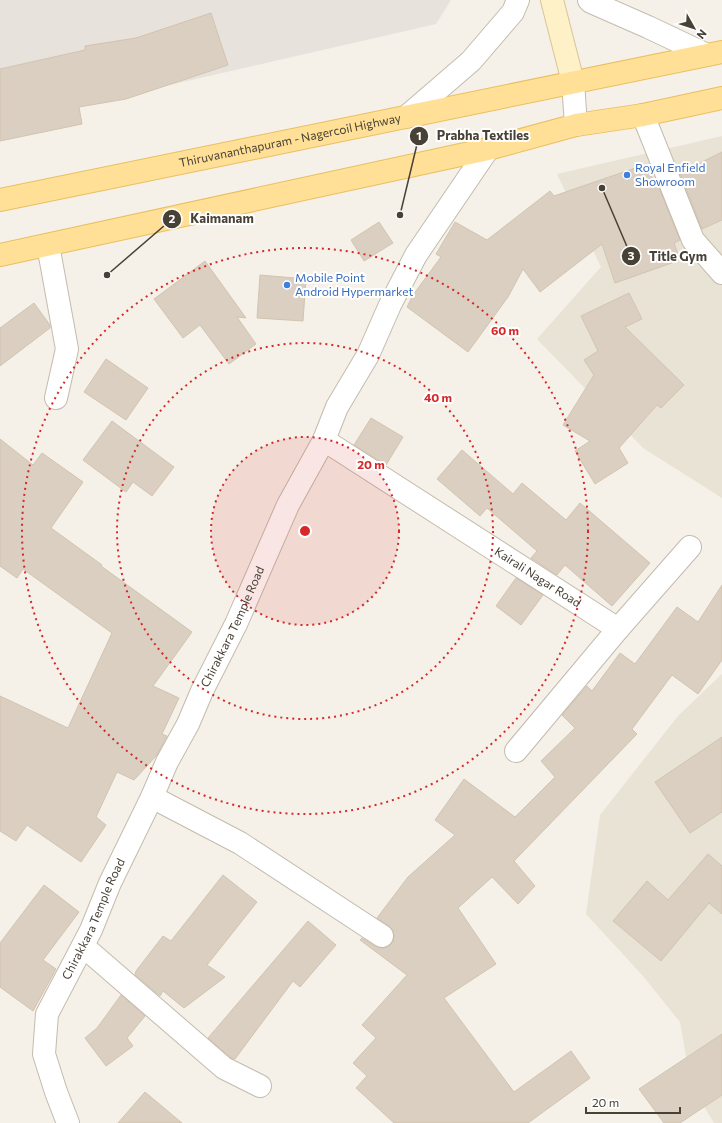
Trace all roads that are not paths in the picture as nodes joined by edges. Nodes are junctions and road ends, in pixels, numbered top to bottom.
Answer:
1 (518, 0) edge
2 (552, 0) edge
3 (589, 0) edge
4 (715, 54) edge
5 (573, 82) junction
6 (722, 98) edge
7 (644, 115) junction
8 (406, 117) junction
9 (576, 125) junction
10 (488, 149) junction
11 (0, 200) edge
12 (48, 245) junction
13 (0, 255) edge
14 (722, 273) edge
15 (56, 398) dead end
16 (324, 440) junction
17 (690, 547) dead end
18 (618, 629) junction
19 (516, 751) dead end
20 (152, 797) junction
21 (382, 936) dead end
22 (83, 946) junction
23 (260, 1086) dead end
24 (68, 1123) edge

1 - 8 street
2 - 5 main road
3 - 4 street
4 - 5 main road, Thiruvananthapuram - Nagercoil Highway
5 - 8 main road, Thiruvananthapuram - Nagercoil Highway
5 - 9 street
6 - 7 main road
7 - 9 main road
7 - 14 street
8 - 11 main road, Thiruvananthapuram - Nagercoil Highway
9 - 10 main road
10 - 12 main road
10 - 16 street, Chirakkara Temple Road
12 - 13 main road
12 - 15 street
16 - 18 street, Kairali Nagar Road
16 - 20 street, Chirakkara Temple Road
17 - 18 street
18 - 19 street
20 - 21 street
20 - 22 street, Chirakkara Temple Road
22 - 23 street
22 - 24 street, Chirakkara Temple Road

